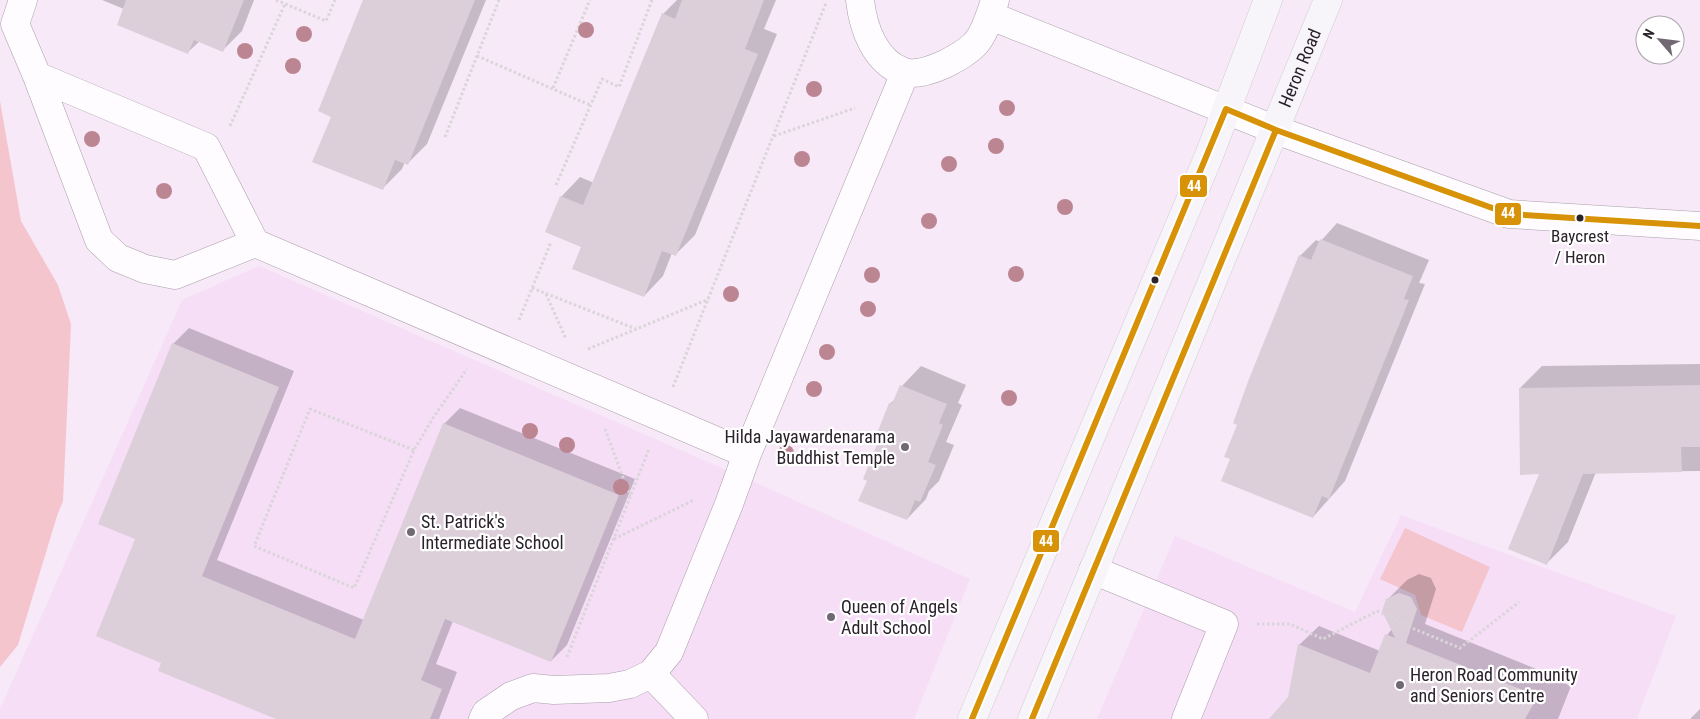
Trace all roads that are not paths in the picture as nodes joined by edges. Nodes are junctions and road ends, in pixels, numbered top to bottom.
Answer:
1 (23, 0) edge
2 (860, 0) edge
3 (1268, 0) edge
4 (1328, 0) edge
5 (993, 8) edge
6 (905, 73) junction
7 (37, 76) junction
8 (1226, 109) junction
9 (1276, 130) junction
10 (1700, 226) edge
11 (255, 243) junction
12 (747, 454) junction
13 (1093, 570) junction
14 (652, 674) junction
15 (483, 719) edge
16 (694, 719) edge
17 (972, 719) edge
18 (1032, 719) edge
19 (1186, 719) edge

1 - 7 street
2 - 6 street
3 - 8 main road
4 - 9 main road, Heron Road
5 - 6 street
5 - 8 street
6 - 12 street
7 - 11 street
7 - 11 street
8 - 9 street
8 - 17 main road
9 - 10 street
9 - 13 main road, Heron Road
11 - 12 street
12 - 14 street
13 - 18 main road, Heron Road
13 - 19 street
14 - 15 street
14 - 16 street

